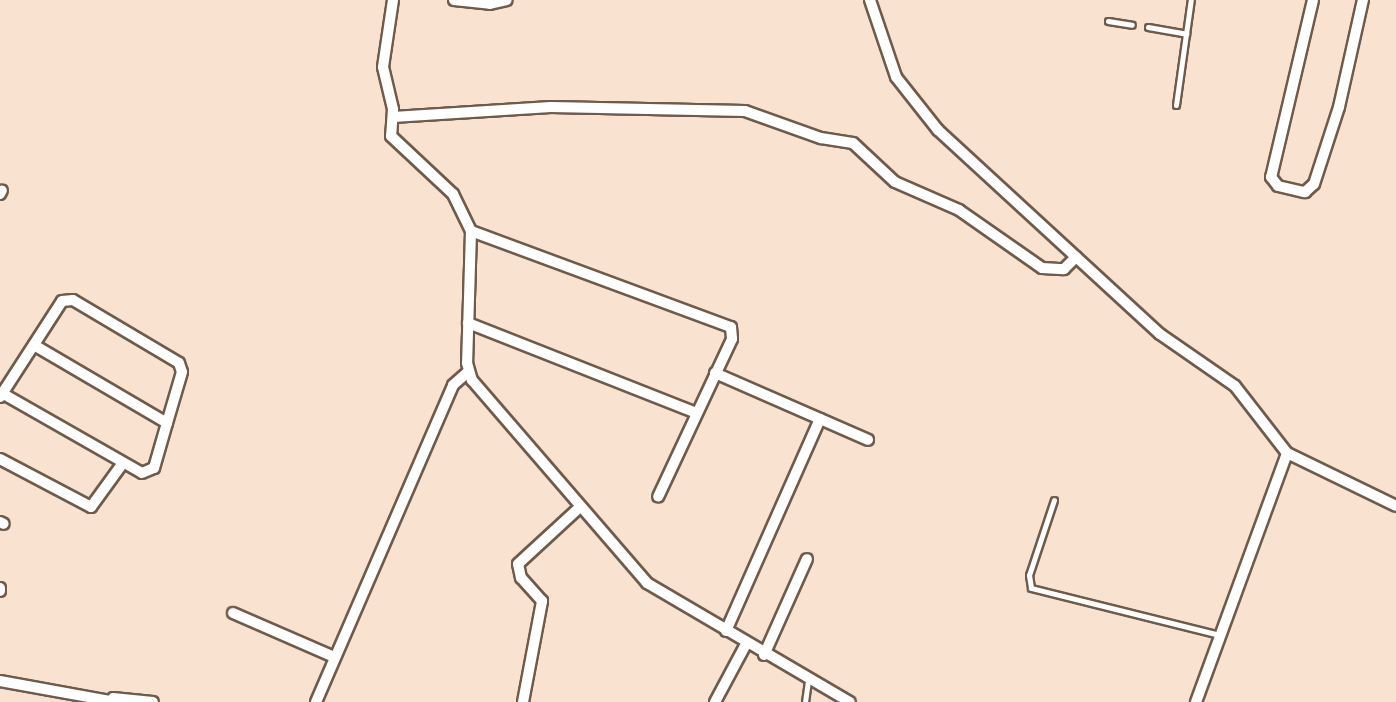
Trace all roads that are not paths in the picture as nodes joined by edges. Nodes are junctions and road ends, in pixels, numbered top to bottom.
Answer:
1 (393, 0) edge
2 (454, 0) edge
3 (507, 0) edge
4 (870, 0) edge
5 (1191, 0) edge
6 (1313, 0) edge
7 (1363, 0) edge
8 (1108, 21) dead end
9 (1132, 25) dead end
10 (1148, 27) dead end
11 (1186, 34) junction
12 (1176, 105) dead end
13 (393, 117) junction
14 (471, 231) junction
15 (1076, 257) junction
16 (468, 323) junction
17 (33, 345) junction
18 (468, 372) junction
19 (715, 373) junction
20 (1, 394) edge
21 (696, 413) junction
22 (820, 419) junction
23 (167, 423) junction
24 (868, 440) dead end
25 (1287, 453) junction
26 (0, 459) edge
27 (123, 463) junction
28 (658, 497) dead end
29 (1054, 500) dead end
30 (1396, 506) edge
31 (580, 507) junction
32 (807, 560) dead end
33 (233, 613) dead end
34 (726, 631) junction
35 (1220, 635) junction
36 (746, 644) junction
37 (764, 655) junction
38 (334, 657) junction
39 (808, 680) junction
40 (0, 681) edge
41 (114, 700) edge
42 (153, 702) edge
43 (316, 702) edge
44 (523, 702) edge
45 (715, 702) edge
46 (805, 702) edge
47 (850, 702) edge
48 (1196, 702) edge

1 - 13 street
2 - 3 street
4 - 15 street
5 - 11 lane
6 - 7 street
8 - 9 lane
10 - 11 lane
11 - 12 lane
13 - 14 street
13 - 15 street
14 - 16 street
14 - 19 street
15 - 25 street
16 - 18 street
16 - 21 street
17 - 20 street
17 - 23 street
17 - 23 street
18 - 31 street
18 - 38 street
19 - 21 street
19 - 22 street
20 - 27 street
21 - 28 street
22 - 24 street
22 - 34 street
23 - 27 street
25 - 30 street
25 - 35 street
26 - 27 street
29 - 35 lane
31 - 34 street
31 - 44 street
32 - 37 street
33 - 38 street
34 - 36 street
35 - 48 street
36 - 37 street
36 - 45 street
37 - 39 street
38 - 43 street
39 - 46 lane
39 - 47 street
40 - 41 street
41 - 42 street

